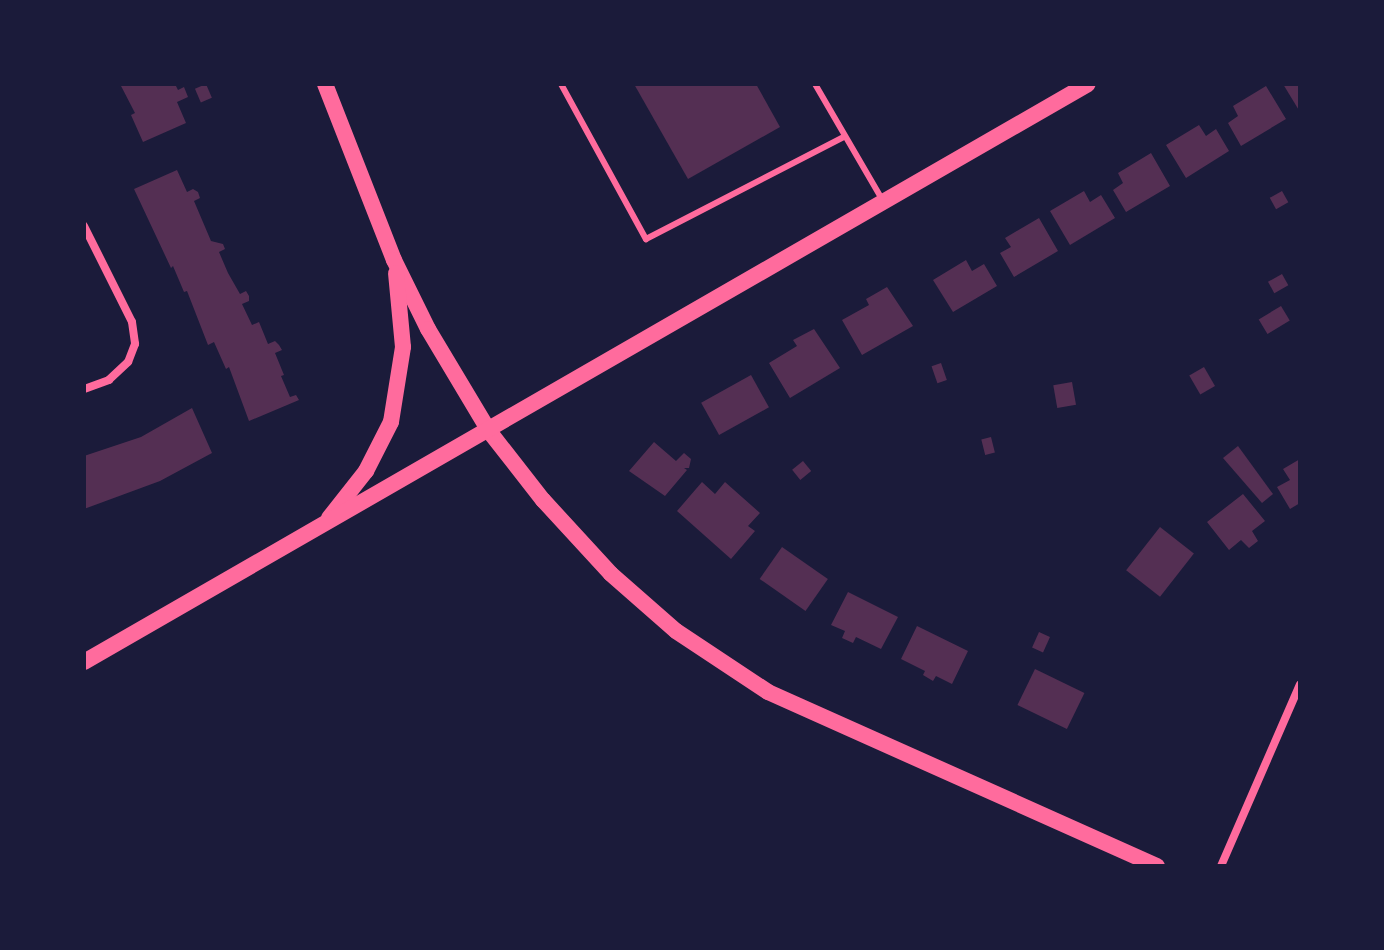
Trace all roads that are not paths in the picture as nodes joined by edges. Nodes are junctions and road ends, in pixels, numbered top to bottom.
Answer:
1 (325, 84) edge
2 (561, 84) edge
3 (815, 84) edge
4 (1088, 84) edge
5 (844, 137) junction
6 (884, 202) junction
7 (84, 226) edge
8 (394, 260) junction
9 (84, 389) edge
10 (489, 431) junction
11 (322, 526) junction
12 (84, 662) edge
13 (1300, 684) edge
14 (1157, 866) edge
15 (1221, 866) edge

1 - 8 main road
2 - 5 lane
3 - 5 lane
4 - 6 main road
5 - 6 lane
6 - 10 main road
7 - 9 street
8 - 10 main road
8 - 11 main road
10 - 11 main road
10 - 14 main road
11 - 12 main road
13 - 15 street

